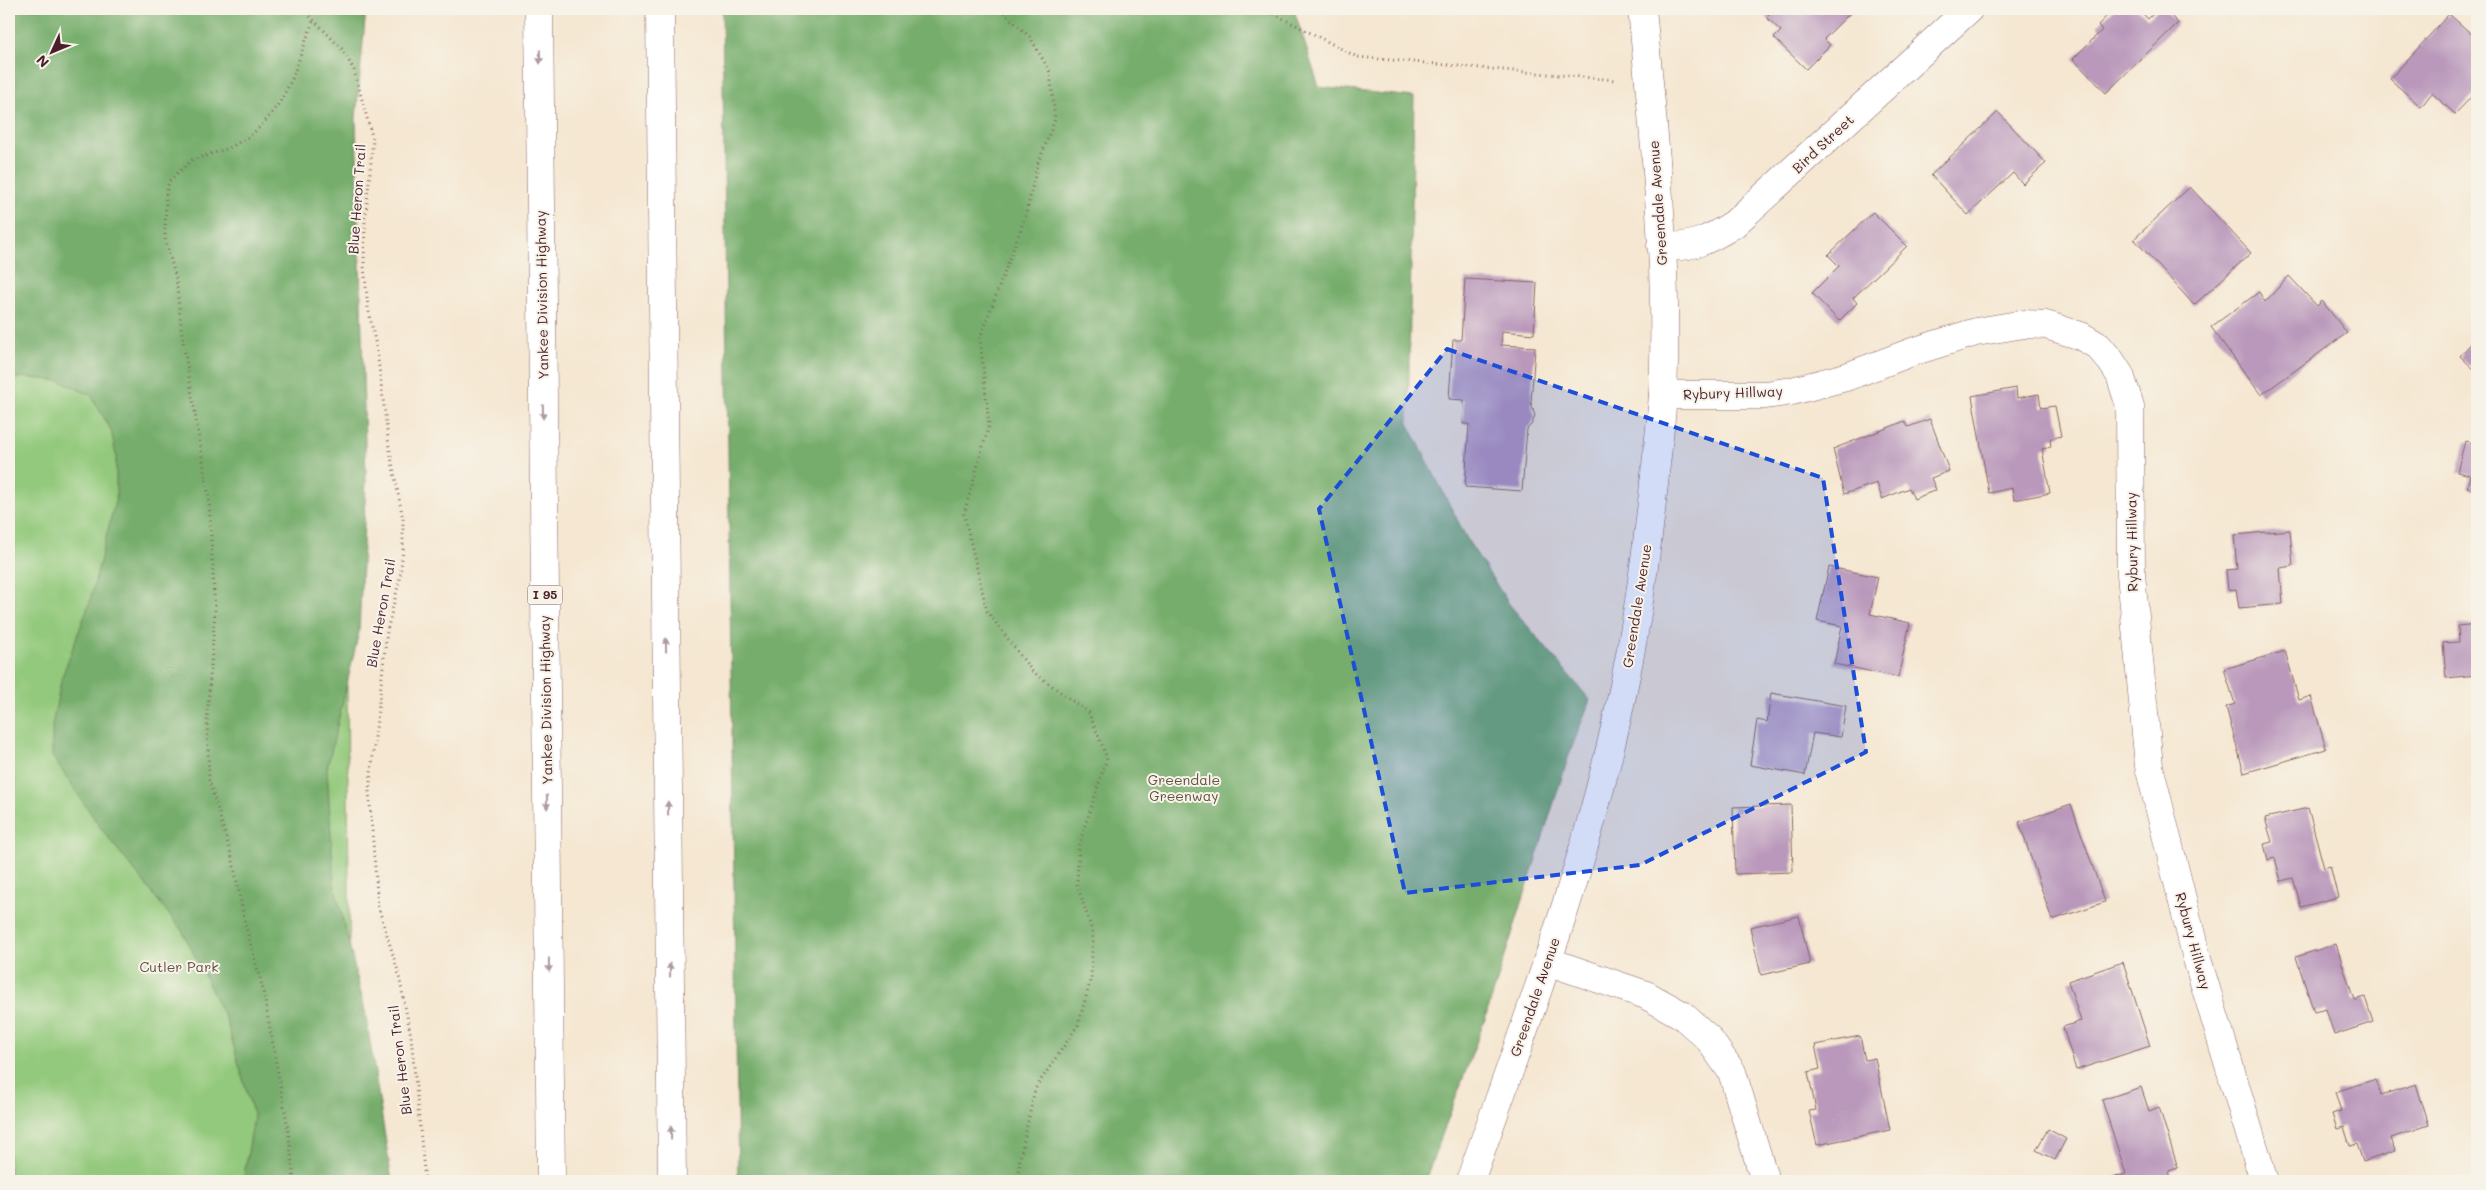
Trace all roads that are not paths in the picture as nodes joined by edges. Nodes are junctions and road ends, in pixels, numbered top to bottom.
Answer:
1 (539, 9) edge
2 (660, 9) edge
3 (1642, 9) edge
4 (1969, 9) edge
5 (1661, 246) junction
6 (1663, 395) junction
7 (1547, 962) junction
8 (551, 1181) edge
9 (672, 1181) edge
10 (1470, 1181) edge
11 (1765, 1181) edge
12 (2264, 1181) edge

1 -> 8 main road, Yankee Division Highway / I 95
9 -> 2 main road
3 - 5 main road, Greendale Avenue
4 - 5 main road, Bird Street
5 - 6 main road, Greendale Avenue
6 - 7 main road, Greendale Avenue
6 - 12 main road, Rybury Hillway
7 - 10 main road, Greendale Avenue
7 - 11 main road

